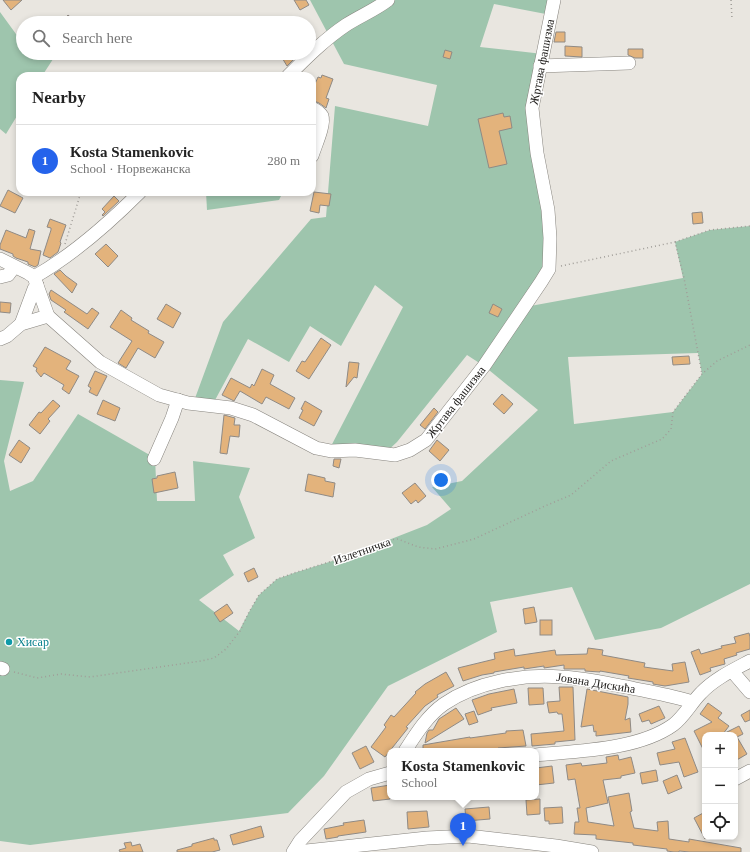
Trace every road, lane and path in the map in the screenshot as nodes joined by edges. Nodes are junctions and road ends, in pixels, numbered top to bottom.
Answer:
1 (388, 0) edge
2 (554, 0) edge
3 (731, 0) edge
4 (732, 19) dead end
5 (316, 50) edge
6 (305, 60) edge
7 (629, 63) dead end
8 (540, 66) junction
9 (292, 72) edge
10 (316, 110) edge
11 (316, 144) edge
12 (80, 196) edge
13 (136, 196) edge
14 (750, 226) edge
15 (675, 242) junction
16 (0, 259) edge
17 (60, 262) junction
18 (14, 267) junction
19 (549, 269) junction
20 (0, 278) edge
21 (36, 281) junction
22 (48, 316) junction
23 (21, 324) junction
24 (0, 339) edge
25 (750, 345) edge
26 (702, 374) junction
27 (178, 400) junction
28 (154, 459) dead end
29 (750, 661) edge
30 (1, 668) edge
31 (732, 671) junction
32 (750, 692) edge
33 (692, 702) junction
34 (407, 748) edge
35 (539, 756) edge
36 (750, 771) edge
37 (387, 773) edge
38 (738, 777) edge
39 (341, 848) junction
40 (293, 852) edge
41 (297, 852) edge
42 (355, 852) edge
43 (592, 852) edge

1 - 5 street
2 - 8 street, Жртава фашизма
3 - 4 path
6 - 9 street
7 - 8 street
8 - 19 street, Жртава фашизма
10 - 11 street
12 - 17 path
13 - 17 street
14 - 15 path
15 - 19 path
15 - 26 path
16 - 18 street
17 - 21 street
18 - 20 street
18 - 21 street
19 - 27 street, Жртава фашизма
21 - 22 street, Жртава фашизма
21 - 23 street
22 - 23 street
22 - 27 street, Жртава фашизма
23 - 24 street
25 - 26 path, Излетничка
26 - 30 path, Излетничка
27 - 28 street
29 - 31 street
31 - 32 street
31 - 33 street
33 - 34 street, Јована Дискића
33 - 35 street
36 - 38 street
37 - 40 street
39 - 41 street
39 - 42 street
39 - 43 street

